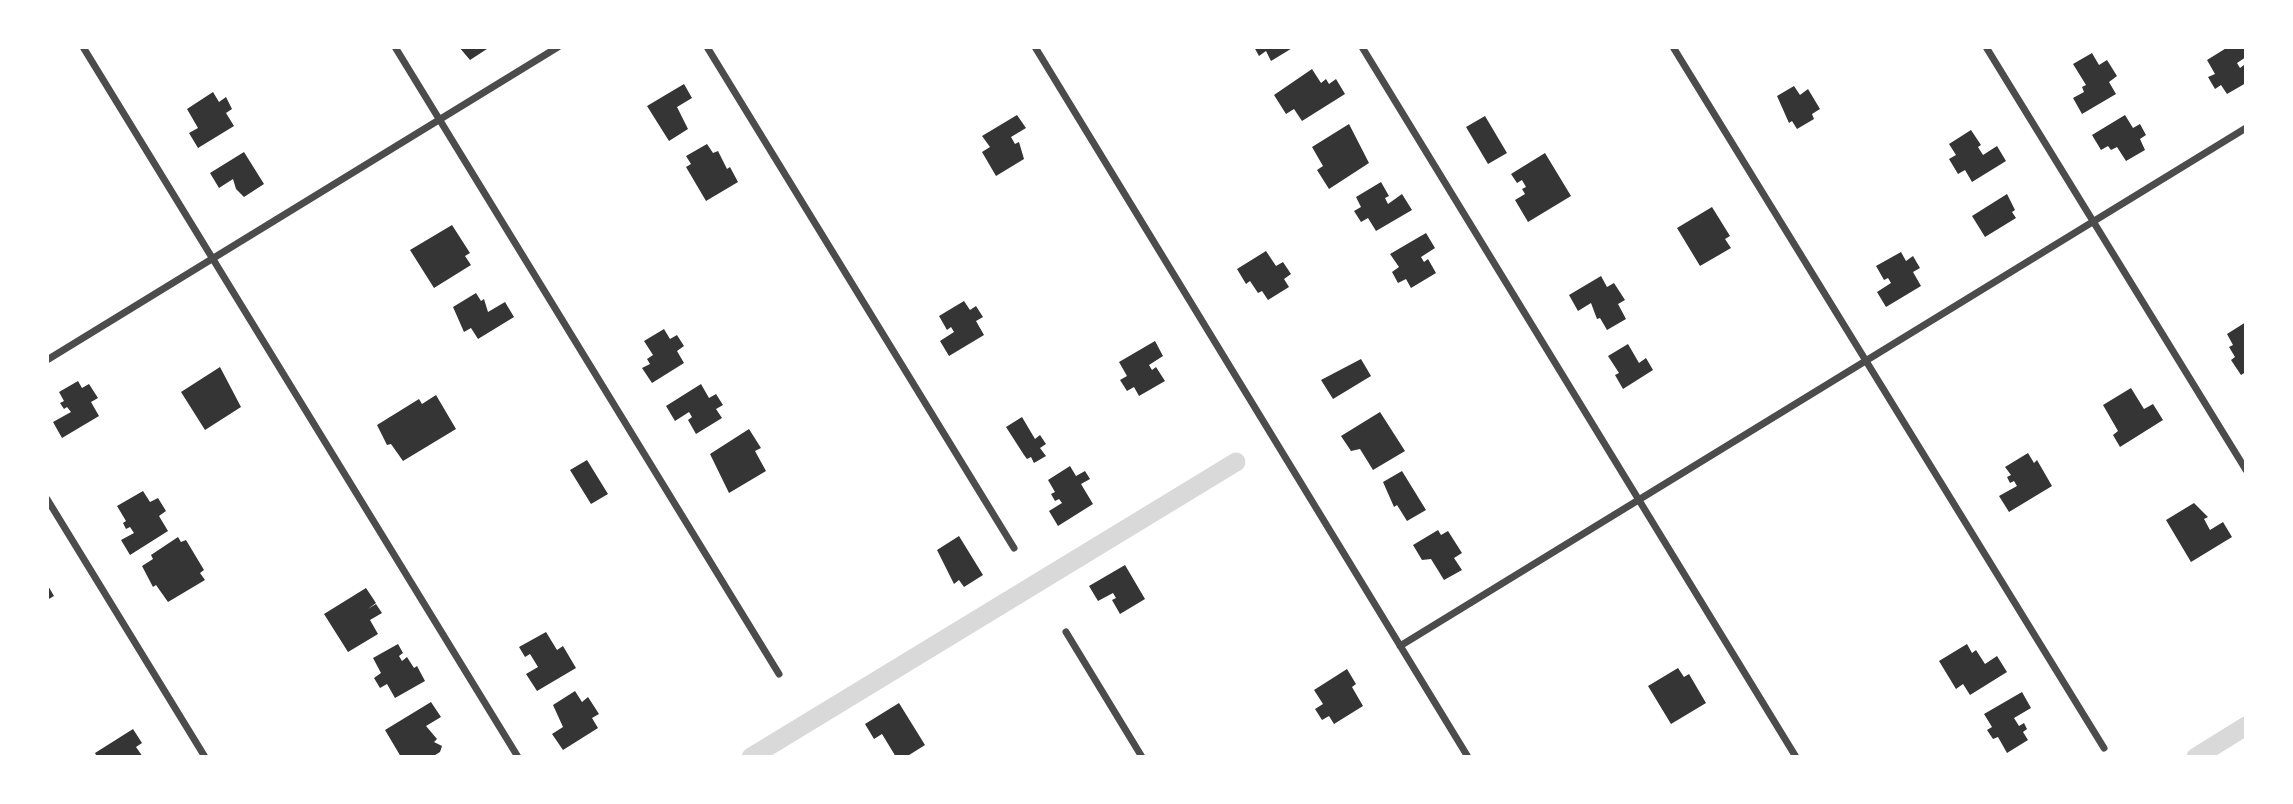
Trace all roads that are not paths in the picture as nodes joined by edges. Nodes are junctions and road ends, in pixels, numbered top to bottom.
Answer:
1 (83, 47) edge
2 (396, 47) edge
3 (558, 47) edge
4 (707, 47) edge
5 (1035, 47) edge
6 (1362, 47) edge
7 (1673, 47) edge
8 (1986, 47) edge
9 (440, 120) junction
10 (2246, 128) edge
11 (2092, 219) junction
12 (213, 258) junction
13 (1867, 359) junction
14 (47, 360) edge
15 (2246, 470) edge
16 (47, 499) edge
17 (1639, 499) junction
18 (1014, 548) dead end
19 (1066, 632) dead end
20 (1400, 646) junction
21 (779, 674) dead end
22 (2104, 748) dead end
23 (205, 757) edge
24 (518, 757) edge
25 (1142, 757) edge
26 (1468, 757) edge
27 (1796, 757) edge

1 - 12 street
2 - 9 street
3 - 9 street
4 - 18 street
5 - 20 street
6 - 17 street
7 - 13 street
8 - 11 street
9 - 12 street
9 - 21 street
10 - 11 street
11 - 13 street
11 - 15 street
12 - 14 street
12 - 24 street
13 - 17 street
13 - 22 street
16 - 23 street
17 - 20 street
17 - 27 street
19 - 25 street
20 - 26 street

